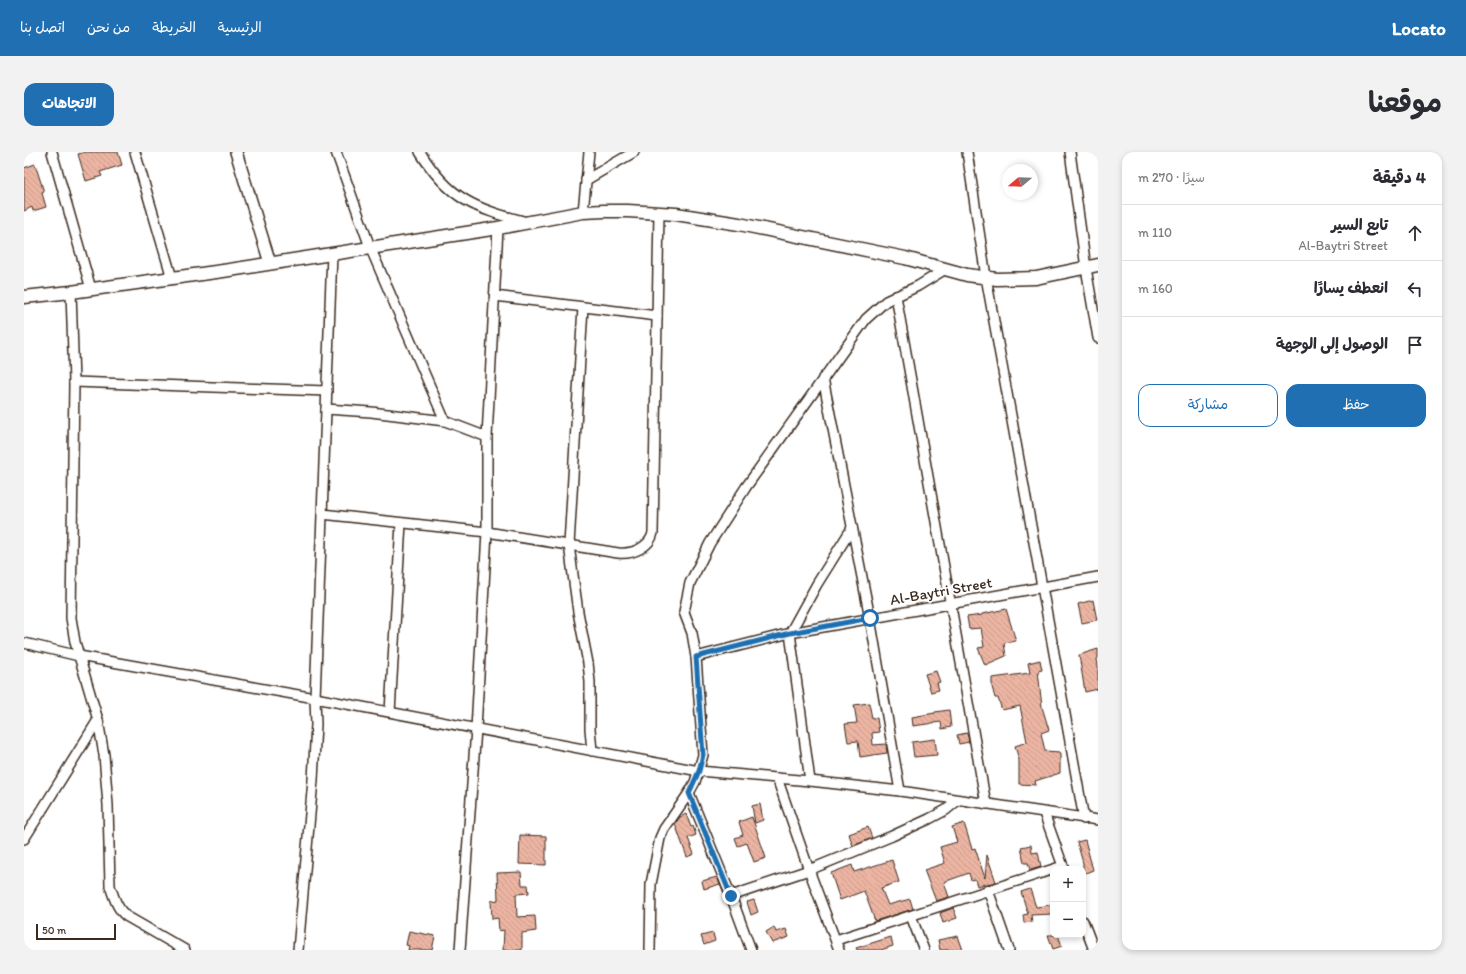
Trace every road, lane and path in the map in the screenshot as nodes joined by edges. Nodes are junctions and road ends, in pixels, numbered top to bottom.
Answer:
1 (52, 152) edge
2 (135, 152) edge
3 (236, 152) edge
4 (336, 152) edge
5 (420, 152) edge
6 (588, 152) edge
7 (634, 152) edge
8 (967, 152) edge
9 (1070, 152) edge
10 (586, 180) junction
11 (583, 212) junction
12 (659, 213) junction
13 (528, 222) junction
14 (498, 228) junction
15 (370, 247) junction
16 (332, 254) junction
17 (270, 263) junction
18 (1098, 265) edge
19 (1086, 268) junction
20 (944, 270) junction
21 (986, 277) junction
22 (172, 278) junction
23 (91, 289) junction
24 (71, 292) junction
25 (494, 296) junction
26 (896, 296) junction
27 (24, 297) edge
28 (582, 307) junction
29 (657, 316) junction
30 (1098, 338) edge
31 (823, 378) junction
32 (74, 382) junction
33 (327, 391) junction
34 (326, 409) junction
35 (445, 422) junction
36 (487, 437) junction
37 (322, 514) junction
38 (401, 523) junction
39 (852, 528) junction
40 (487, 532) junction
41 (569, 545) junction
42 (1098, 577) edge
43 (1041, 588) junction
44 (950, 604) junction
45 (870, 618) junction
46 (790, 633) junction
47 (24, 643) edge
48 (79, 656) junction
49 (696, 657) junction
50 (315, 698) junction
51 (390, 712) junction
52 (98, 720) junction
53 (476, 730) junction
54 (592, 751) junction
55 (699, 771) junction
56 (778, 778) junction
57 (810, 781) junction
58 (900, 791) junction
59 (689, 793) junction
60 (958, 800) junction
61 (986, 804) junction
62 (1044, 813) junction
63 (1084, 818) junction
64 (1098, 820) edge
65 (27, 830) edge
66 (24, 839) edge
67 (1063, 866) edge
68 (809, 870) junction
69 (1050, 871) edge
70 (988, 890) junction
71 (731, 896) junction
72 (912, 916) junction
73 (1086, 929) edge
74 (836, 940) junction
75 (185, 950) edge
76 (298, 950) edge
77 (460, 950) edge
78 (650, 950) edge
79 (751, 950) edge
80 (839, 950) edge
81 (924, 950) edge
82 (1009, 950) edge
83 (1094, 950) edge

1 - 23 street
2 - 22 street
3 - 17 street
4 - 15 street
5 - 13 street
6 - 10 street
7 - 10 street
8 - 21 street
9 - 19 street
10 - 11 street
11 - 12 main road
11 - 13 main road
12 - 20 main road
12 - 29 street
13 - 14 main road
14 - 15 main road
14 - 25 street
15 - 16 main road
15 - 35 street
16 - 17 main road
16 - 33 street
17 - 22 main road
18 - 19 main road
19 - 21 main road
19 - 30 street
20 - 21 main road
20 - 26 street
21 - 43 street
22 - 23 main road
23 - 24 main road
24 - 27 main road
24 - 32 street
25 - 28 street
25 - 36 street
26 - 31 street
26 - 44 street
28 - 29 street
28 - 41 street
29 - 41 street
31 - 39 street
31 - 49 street
32 - 33 street
32 - 48 street
33 - 34 street
34 - 35 street
34 - 37 street
35 - 36 street
36 - 40 street
37 - 38 street
37 - 50 street
38 - 40 street
38 - 51 street
39 - 45 street
39 - 46 street
40 - 41 street
40 - 53 street
41 - 54 street
42 - 43 street, Al-Baytri Street
43 - 44 street, Al-Baytri Street
43 - 63 street
44 - 45 street, Al-Baytri Street
44 - 61 street
45 - 46 street, Al-Baytri Street
45 - 58 street
46 - 49 street, Al-Baytri Street
46 - 57 street
47 - 48 street
48 - 50 street
48 - 52 street
49 - 55 street
50 - 51 street
50 - 76 street
51 - 53 street
52 - 65 street
52 - 75 street
53 - 54 street
53 - 77 street
54 - 55 street
55 - 56 street
55 - 59 street
56 - 57 street
56 - 68 street
57 - 58 street
58 - 60 street
59 - 71 street
59 - 78 street
60 - 61 street
60 - 68 street
61 - 62 street
62 - 63 street
62 - 67 street
63 - 64 street
65 - 66 street
68 - 71 street
68 - 74 street
69 - 70 street
70 - 72 street
70 - 82 street
71 - 79 street
72 - 74 street
72 - 81 street
73 - 83 street
74 - 80 street

